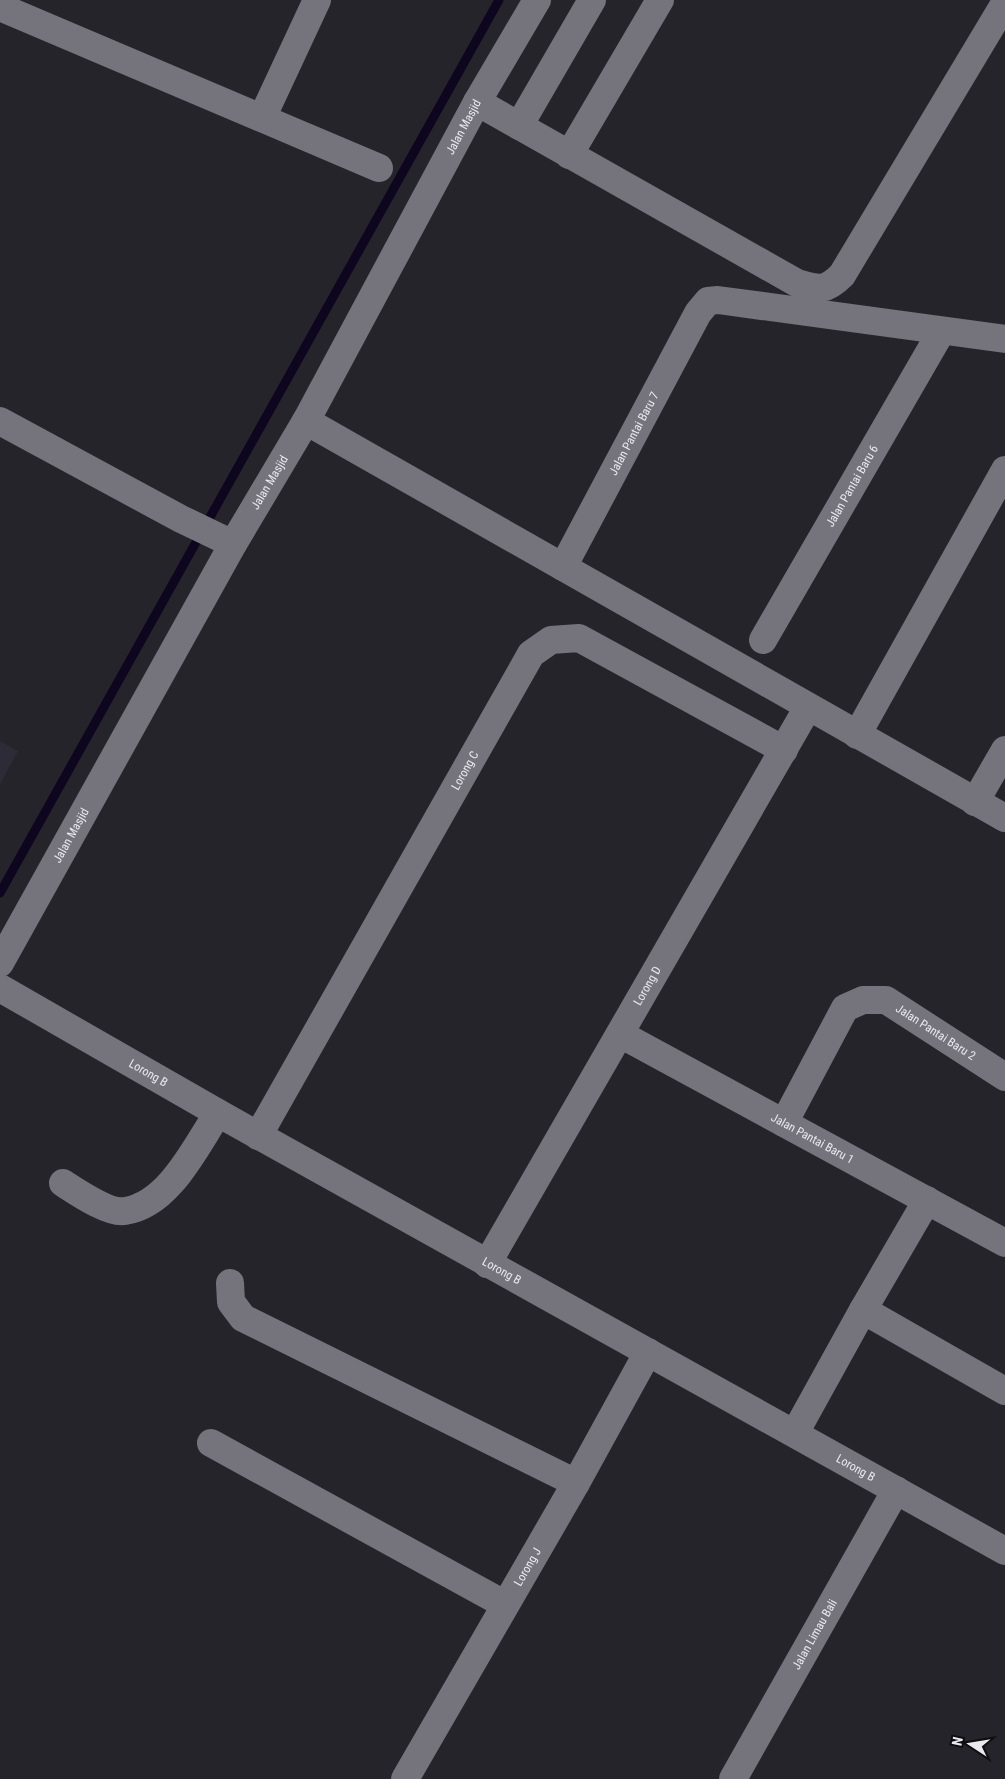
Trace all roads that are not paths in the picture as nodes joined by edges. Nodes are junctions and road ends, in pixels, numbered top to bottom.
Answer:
1 (317, 0) edge
2 (537, 0) edge
3 (592, 0) edge
4 (660, 0) edge
5 (1005, 3) edge
6 (0, 7) edge
7 (477, 102) junction
8 (262, 118) junction
9 (519, 126) junction
10 (569, 154) junction
11 (378, 168) dead end
12 (941, 332) junction
13 (1005, 339) edge
14 (0, 421) edge
15 (306, 421) junction
16 (1005, 470) edge
17 (222, 538) junction
18 (563, 567) junction
19 (763, 640) dead end
20 (808, 707) junction
21 (857, 735) junction
22 (784, 750) junction
23 (1005, 750) edge
24 (976, 802) junction
25 (1005, 818) edge
26 (0, 963) edge
27 (0, 988) edge
28 (620, 1034) junction
29 (1005, 1078) edge
30 (218, 1114) junction
31 (784, 1123) junction
32 (258, 1136) junction
33 (63, 1183) dead end
34 (927, 1200) junction
35 (1005, 1243) edge
36 (487, 1264) junction
37 (230, 1282) dead end
38 (863, 1310) junction
39 (648, 1352) junction
40 (1005, 1391) edge
41 (795, 1434) junction
42 (211, 1442) dead end
43 (576, 1483) junction
44 (896, 1490) junction
45 (1005, 1551) edge
46 (504, 1604) junction
47 (405, 1779) edge
48 (733, 1779) edge

1 - 8 street
2 - 7 street, Jalan Masjid
3 - 9 street
4 - 10 street
5 - 10 street
6 - 8 street
7 - 9 street
7 - 15 street, Jalan Masjid
8 - 11 street
9 - 10 street
12 - 13 street
12 - 18 street, Jalan Pantai Baru 7
12 - 19 street, Jalan Pantai Baru 6
14 - 17 street
15 - 17 street, Jalan Masjid
15 - 18 street
16 - 21 street
17 - 26 street, Jalan Masjid
18 - 20 street
20 - 21 street
20 - 22 street, Lorong D
21 - 24 street
22 - 28 street, Lorong D
22 - 32 street, Lorong C
23 - 24 street
24 - 25 street
27 - 30 street, Lorong B
28 - 31 street, Jalan Pantai Baru 1
28 - 36 street, Lorong D
29 - 31 street, Jalan Pantai Baru 2
30 - 32 street, Lorong B
30 - 33 street
31 - 34 street, Jalan Pantai Baru 1
32 - 36 street, Lorong B
34 - 35 street, Jalan Pantai Baru 1
34 - 38 street
36 - 39 street, Lorong B
37 - 43 street
38 - 40 street
38 - 41 street
39 - 41 street, Lorong B
39 - 43 street, Lorong J
41 - 44 street, Lorong B
42 - 46 street
43 - 46 street, Lorong J
44 - 45 street, Lorong B
44 - 48 street, Jalan Limau Bali
46 - 47 street, Lorong J

